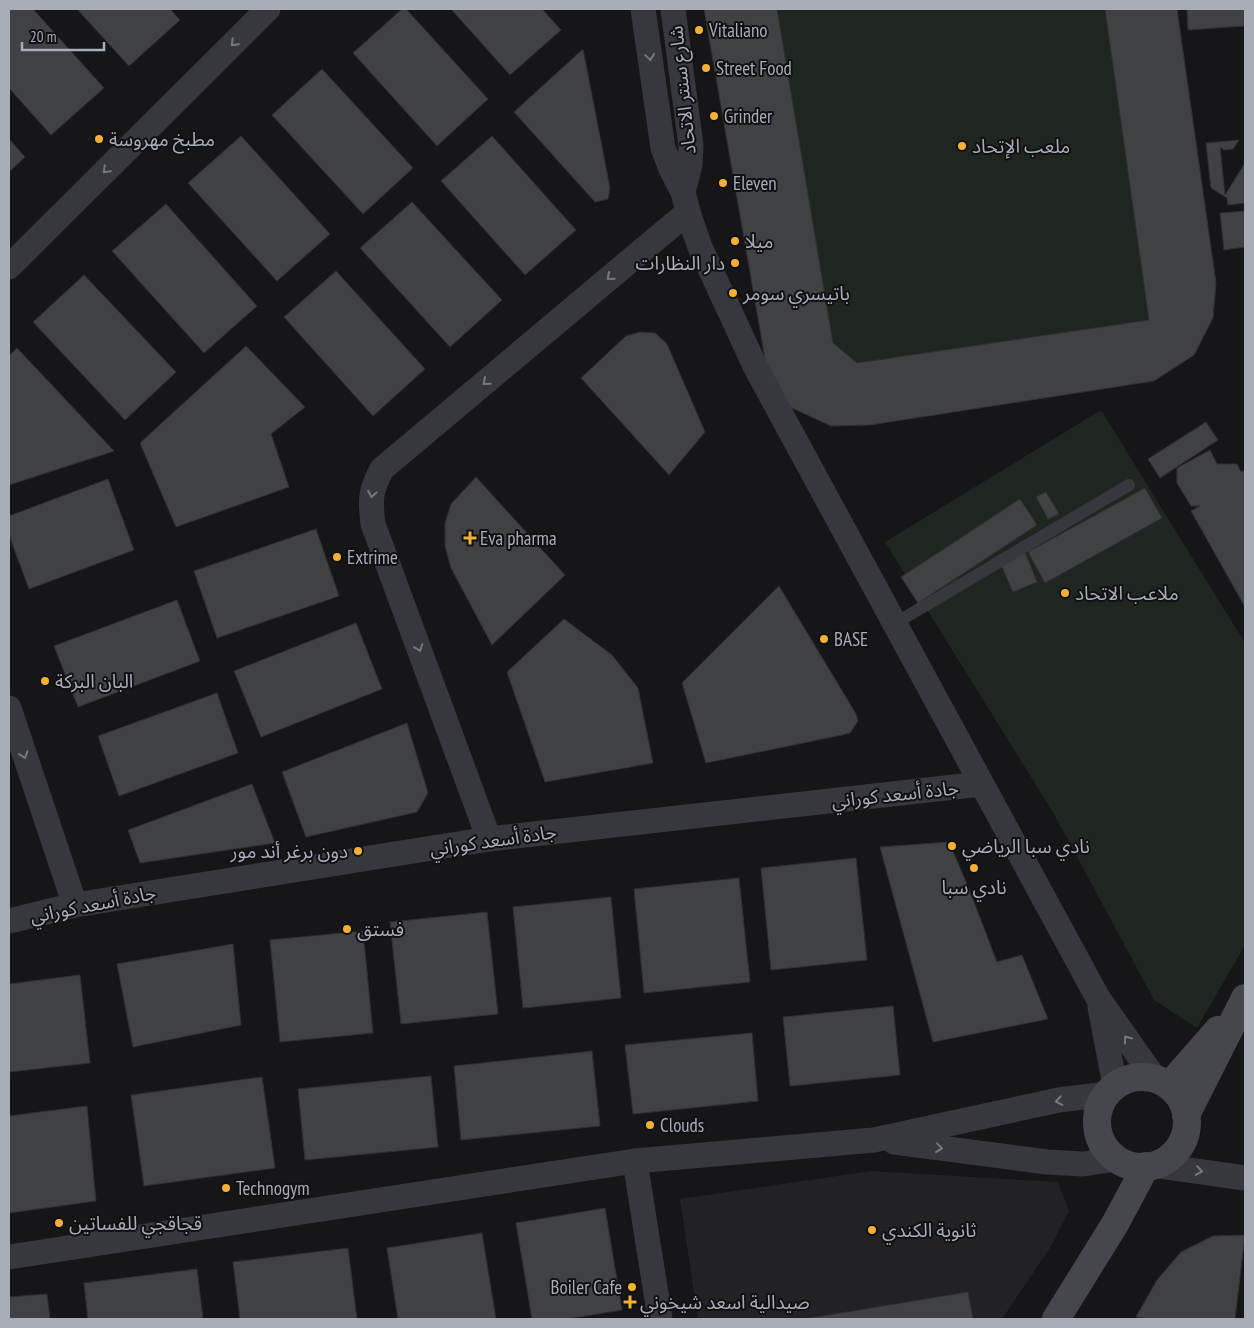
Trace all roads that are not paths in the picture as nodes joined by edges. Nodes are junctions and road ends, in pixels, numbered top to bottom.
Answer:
1 (268, 9) edge
2 (643, 9) edge
3 (673, 9) edge
4 (685, 202) junction
5 (9, 267) edge
6 (1128, 485) dead end
7 (894, 624) junction
8 (9, 708) edge
9 (981, 784) junction
10 (489, 839) junction
11 (75, 905) junction
12 (9, 921) edge
13 (1098, 998) junction
14 (1243, 1001) edge
15 (1162, 1082) junction
16 (1111, 1090) junction
17 (1186, 1115) junction
18 (874, 1140) junction
19 (635, 1161) junction
20 (1134, 1163) junction
21 (1245, 1178) edge
22 (9, 1257) edge
23 (660, 1319) edge
24 (1056, 1319) edge

1 -> 5 street
2 -> 4 street, شارع سنتر الاتحاد
3 - 4 street, شارع سنتر الاتحاد
4 - 7 street
4 -> 10 street
6 - 7 lane
7 - 9 street
8 -> 11 street
9 - 10 street, جادة أسعد كوراني
9 - 13 street
10 - 11 street, جادة أسعد كوراني
11 - 12 street, جادة أسعد كوراني
15 -> 13 street
13 - 16 street
14 - 15 street
14 - 17 street
15 - 16 street
15 - 17 street
16 -> 18 street
16 - 20 street
17 - 20 street
18 - 19 street
18 -> 20 street
19 - 22 street
19 - 23 street
20 -> 21 street
20 - 24 street

